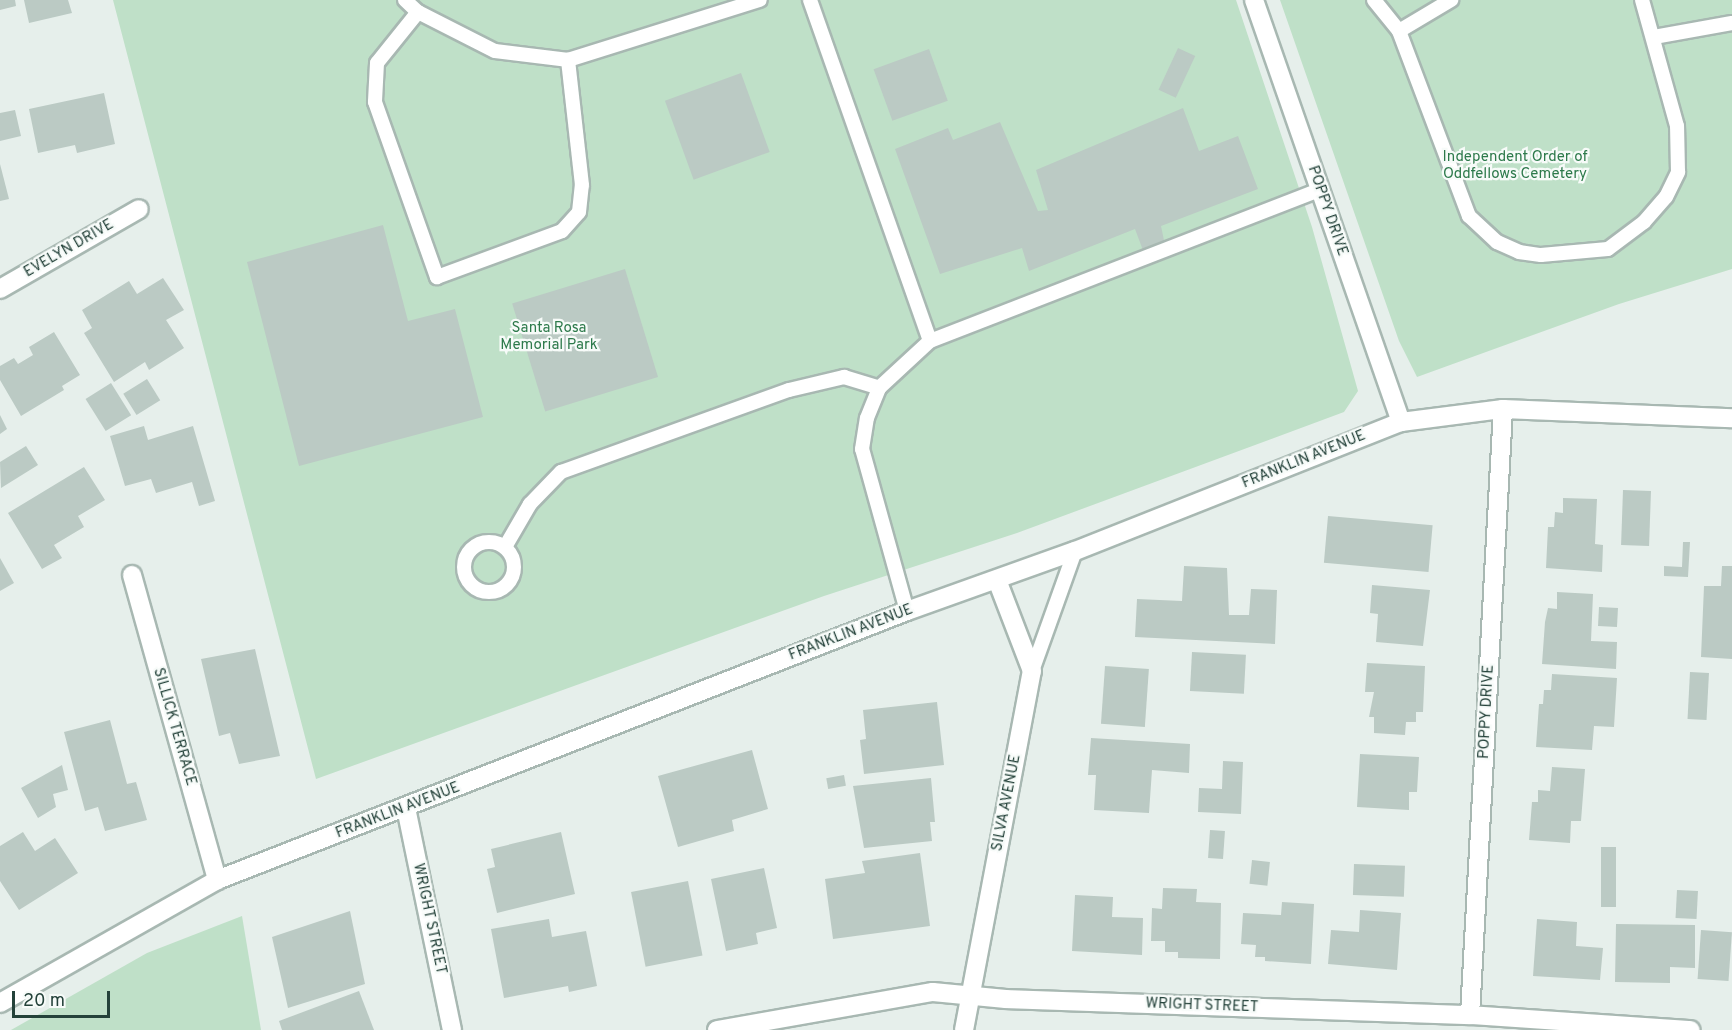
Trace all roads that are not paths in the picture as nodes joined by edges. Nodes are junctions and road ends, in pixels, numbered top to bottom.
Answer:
1 (405, 0) edge
2 (760, 0) edge
3 (810, 0) edge
4 (1254, 0) edge
5 (1374, 0) edge
6 (1451, 0) edge
7 (1642, 0) edge
8 (418, 12) junction
9 (1732, 23) edge
10 (1399, 31) junction
11 (1654, 36) junction
12 (568, 60) junction
13 (1320, 189) junction
14 (139, 209) dead end
15 (0, 289) edge
16 (930, 341) junction
17 (879, 388) junction
18 (1503, 409) junction
19 (1730, 414) edge
20 (1401, 422) junction
21 (505, 547) dead end
22 (1074, 551) junction
23 (132, 575) dead end
24 (997, 580) junction
25 (907, 611) junction
26 (1032, 671) junction
27 (406, 808) junction
28 (216, 880) junction
29 (969, 996) junction
30 (0, 1003) edge
31 (1470, 1015) junction
32 (452, 1030) edge
33 (717, 1030) edge
34 (964, 1030) edge
35 (1689, 1030) edge

1 - 8 lane
2 - 12 lane
3 - 16 lane
4 - 13 street, POPPY DRIVE
5 - 10 lane
6 - 10 lane
7 - 11 lane
8 - 12 lane
8 - 12 lane
9 - 11 lane
10 - 11 lane
13 - 16 lane
13 - 20 street, POPPY DRIVE
14 - 15 street, EVELYN DRIVE
16 - 17 lane
17 - 21 lane
17 - 25 lane
18 - 19 street, FRANKLIN AVENUE
18 - 20 street, FRANKLIN AVENUE
18 - 31 street, POPPY DRIVE
20 - 22 street, FRANKLIN AVENUE
22 - 24 street, FRANKLIN AVENUE
22 - 26 lane
23 - 28 street, SILLICK TERRACE
24 - 25 street, FRANKLIN AVENUE
24 - 26 street
25 - 27 street, FRANKLIN AVENUE
26 - 29 street, SILVA AVENUE
27 - 28 street, FRANKLIN AVENUE
27 - 32 street, WRIGHT STREET
28 - 30 street, FRANKLIN AVENUE
29 - 31 street, WRIGHT STREET
29 - 33 street, WRIGHT STREET
29 - 34 street, SILVA AVENUE
31 - 35 street, WRIGHT STREET

